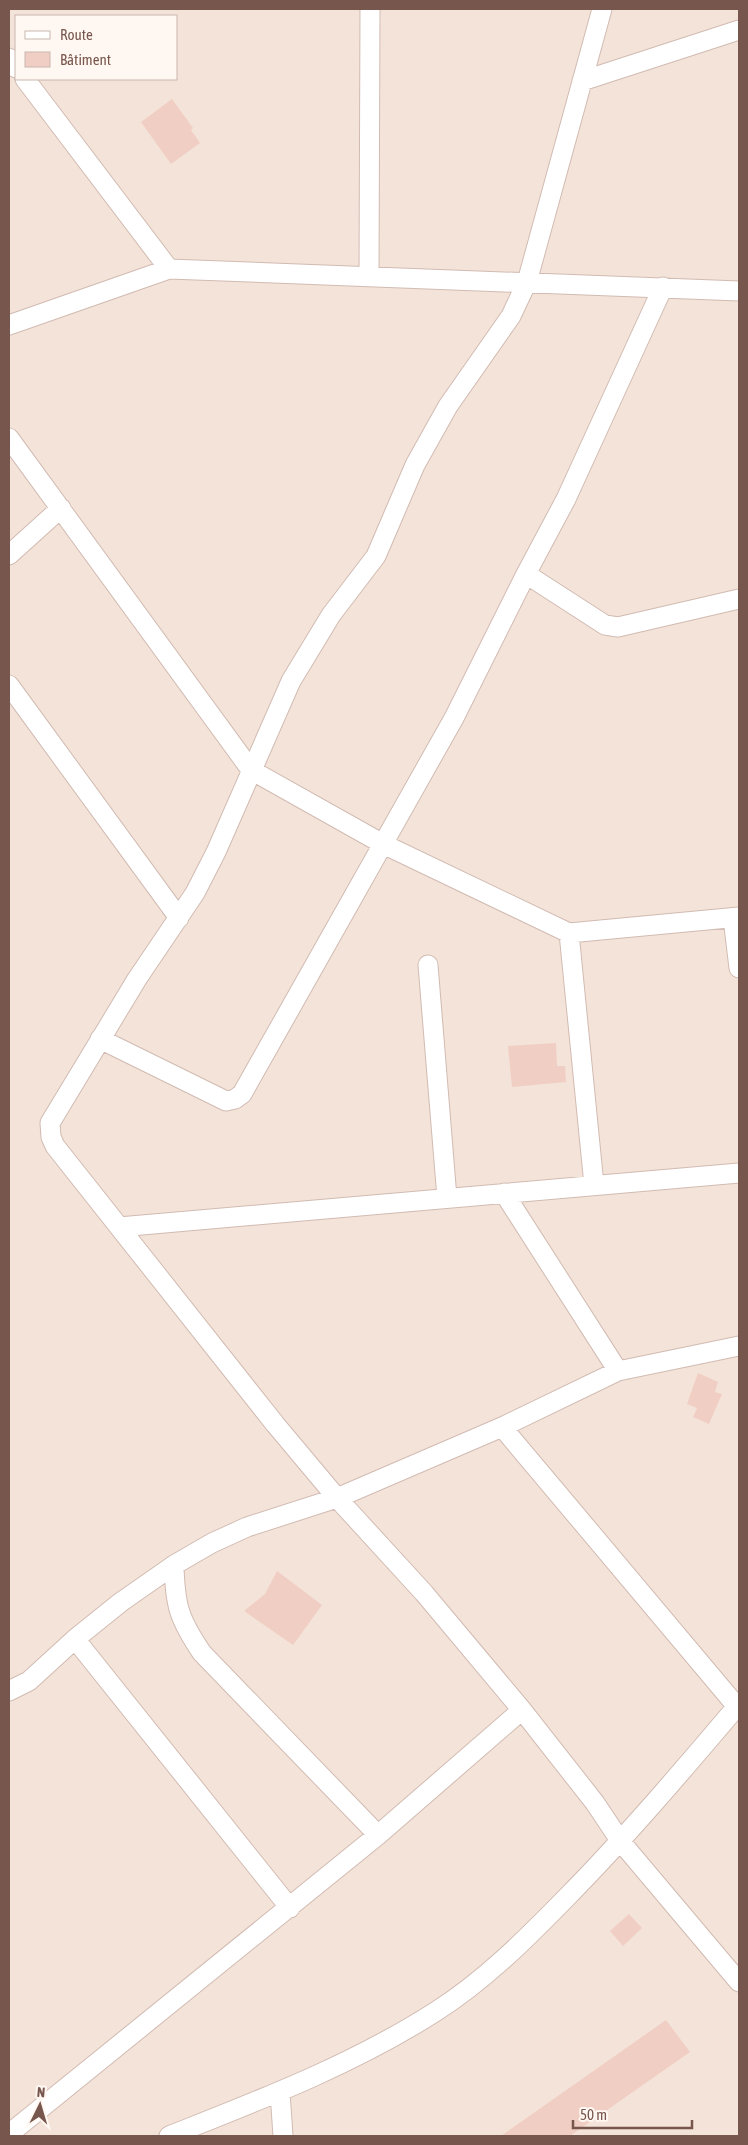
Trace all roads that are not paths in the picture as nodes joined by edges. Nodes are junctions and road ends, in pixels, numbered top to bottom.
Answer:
1 (370, 9) edge
2 (602, 9) edge
3 (739, 30) edge
4 (26, 80) edge
5 (582, 81) junction
6 (169, 269) junction
7 (369, 276) junction
8 (527, 282) junction
9 (664, 287) junction
10 (739, 291) edge
11 (9, 325) edge
12 (9, 438) edge
13 (61, 508) junction
14 (9, 555) edge
15 (526, 574) junction
16 (739, 598) edge
17 (9, 684) edge
18 (251, 770) junction
19 (383, 844) junction
20 (736, 917) edge
21 (180, 918) junction
22 (569, 932) junction
23 (428, 965) dead end
24 (739, 968) edge
25 (100, 1039) junction
26 (739, 1173) edge
27 (594, 1185) junction
28 (504, 1193) junction
29 (447, 1198) junction
30 (119, 1227) junction
31 (739, 1346) edge
32 (618, 1371) junction
33 (502, 1428) junction
34 (337, 1498) junction
35 (174, 1565) junction
36 (75, 1639) junction
37 (9, 1691) edge
38 (739, 1706) edge
39 (522, 1710) junction
40 (378, 1835) junction
41 (621, 1842) junction
42 (290, 1908) junction
43 (739, 1982) edge
44 (280, 2092) junction
45 (9, 2134) edge
46 (169, 2136) edge
47 (284, 2136) edge

1 - 7 street
2 - 5 street
3 - 5 street
4 - 6 street
5 - 8 street
6 - 7 street
6 - 11 street
7 - 8 street
8 - 9 street
8 - 18 street
9 - 10 street
9 - 15 street
12 - 13 street
13 - 14 street
13 - 18 street
15 - 16 street
15 - 19 street
17 - 21 street
18 - 19 street
18 - 21 street
19 - 22 street
19 - 25 street
20 - 22 street
20 - 24 street
21 - 25 street
22 - 27 street
23 - 29 street
25 - 30 street
26 - 27 street
27 - 28 street
28 - 29 street
28 - 32 street
29 - 30 street
30 - 34 street
31 - 32 street
32 - 33 street
33 - 34 street
33 - 38 street
34 - 35 street
34 - 39 street
35 - 36 street
35 - 40 street
36 - 37 street
36 - 42 street
38 - 41 street
39 - 40 street
39 - 41 street
40 - 42 street
41 - 43 street
41 - 44 street
42 - 45 street
44 - 46 street
44 - 47 street

